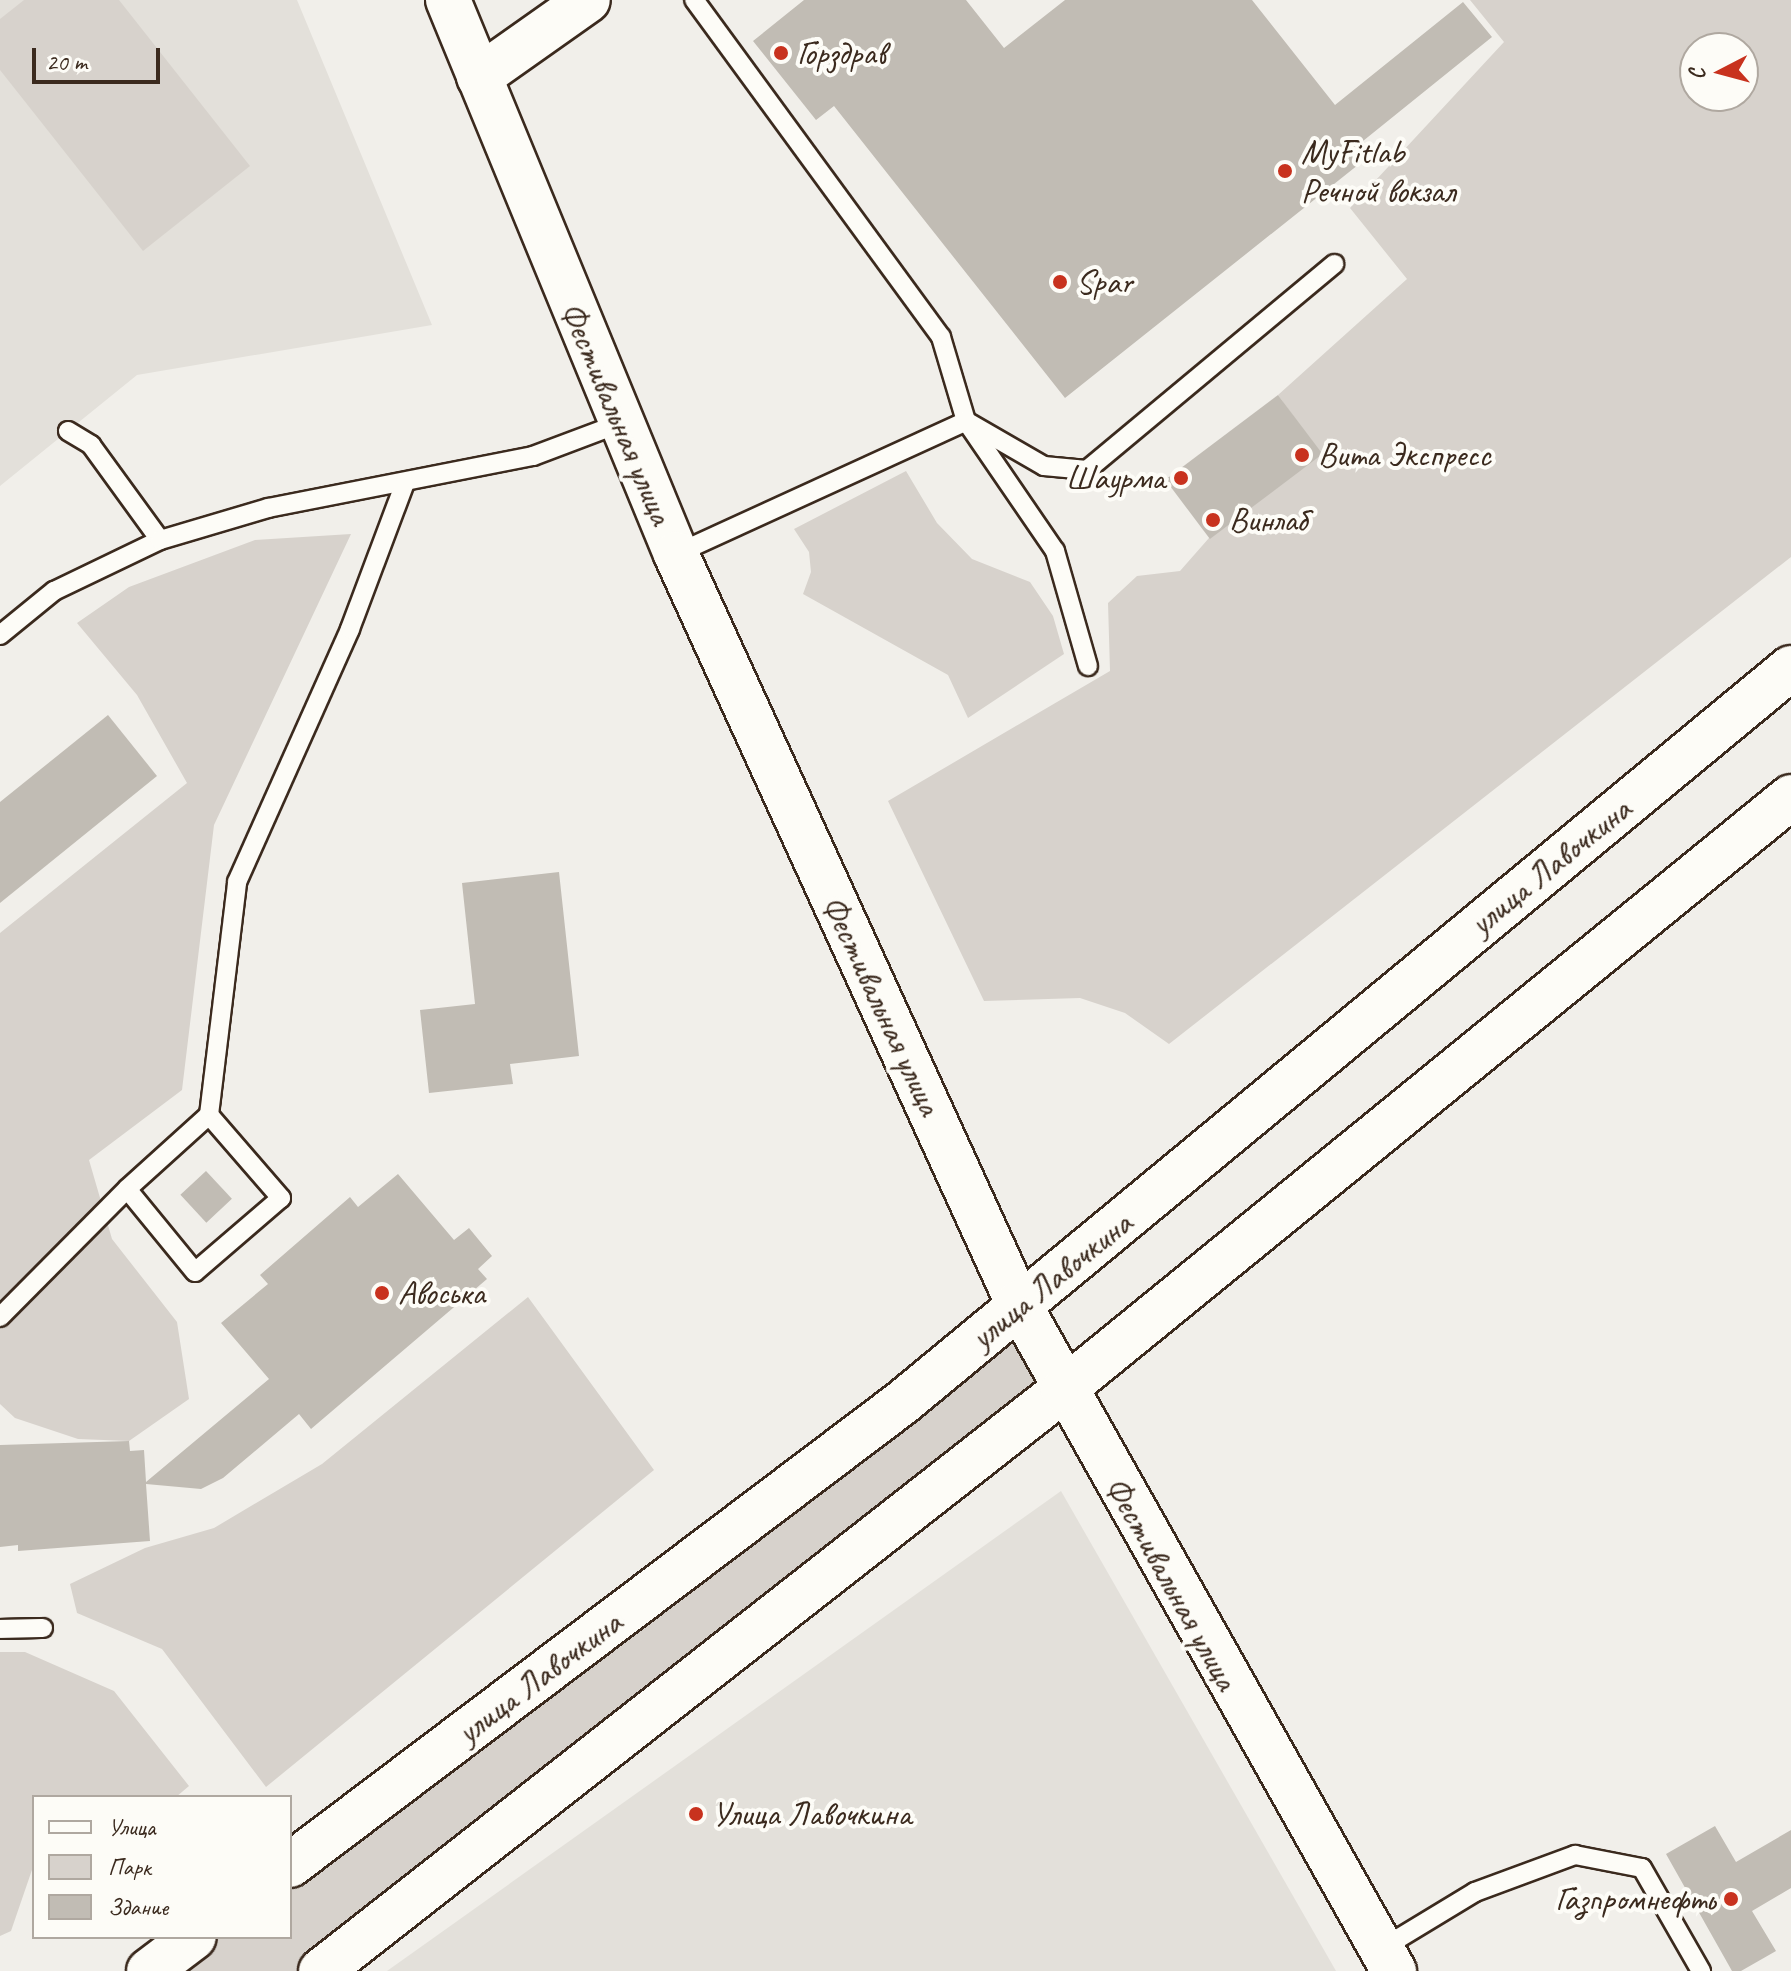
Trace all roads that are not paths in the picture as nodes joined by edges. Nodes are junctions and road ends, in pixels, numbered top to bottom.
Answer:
1 (448, 0) edge
2 (588, 0) edge
3 (694, 0) edge
4 (479, 77) junction
5 (1334, 264) dead end
6 (966, 421) junction
7 (621, 423) junction
8 (68, 431) dead end
9 (405, 483) junction
10 (160, 540) junction
11 (676, 554) junction
12 (0, 635) edge
13 (1088, 666) dead end
14 (1791, 668) edge
15 (1791, 797) edge
16 (209, 1115) junction
17 (127, 1189) junction
18 (1018, 1303) junction
19 (0, 1317) edge
20 (1063, 1390) junction
21 (43, 1628) dead end
22 (0, 1629) edge
23 (292, 1863) edge
24 (191, 1939) edge
25 (1388, 1960) edge
26 (149, 1971) edge
27 (321, 1971) edge
28 (1701, 1971) edge

1 - 4 main road, Фестивальная улица
2 - 4 main road
3 - 6 lane
4 - 7 main road, Фестивальная улица
5 - 6 lane
6 - 11 lane
6 - 13 lane
7 - 9 lane
7 - 11 main road, Фестивальная улица
8 - 10 lane
9 - 10 lane
9 - 16 lane
10 - 12 lane
11 - 18 main road, Фестивальная улица
14 - 18 main road, улица Лавочкина
15 - 20 main road
16 - 17 lane
16 - 17 lane
17 - 19 lane
18 - 20 main road, Фестивальная улица
18 - 23 main road, улица Лавочкина
20 - 25 main road, Фестивальная улица
20 - 27 main road
21 - 22 lane
24 - 26 main road
25 - 28 lane

